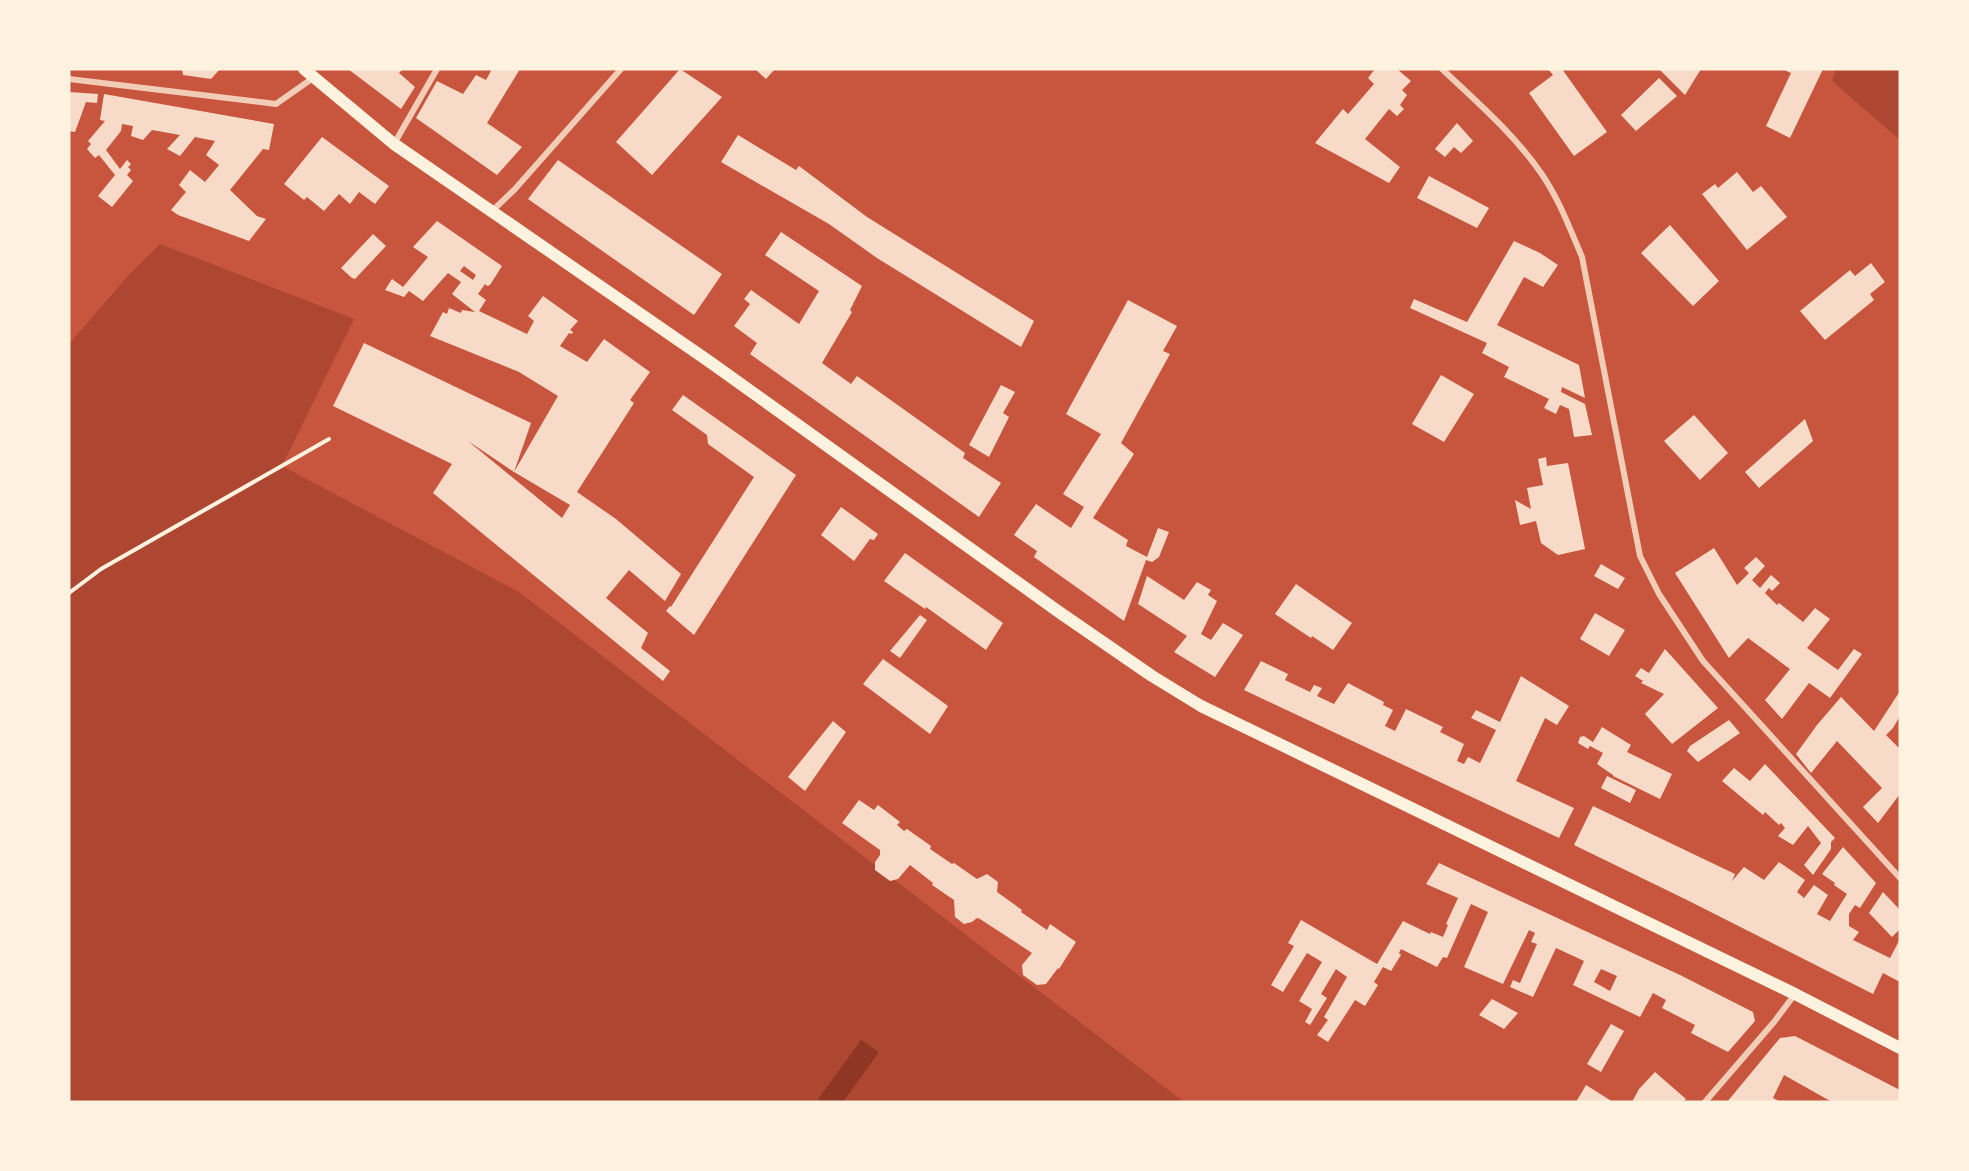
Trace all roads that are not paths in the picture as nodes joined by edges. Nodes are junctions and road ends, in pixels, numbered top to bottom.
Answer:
1 (436, 69) edge
2 (621, 69) edge
3 (1442, 69) edge
4 (309, 73) edge
5 (69, 79) edge
6 (394, 144) junction
7 (491, 212) junction
8 (1900, 878) edge
9 (1795, 994) junction
10 (1900, 1048) edge
11 (1705, 1102) edge

1 - 6 street
2 - 7 street
3 - 8 street
4 - 5 street
4 - 6 main road
6 - 7 main road
7 - 9 main road
9 - 10 main road
9 - 11 street

